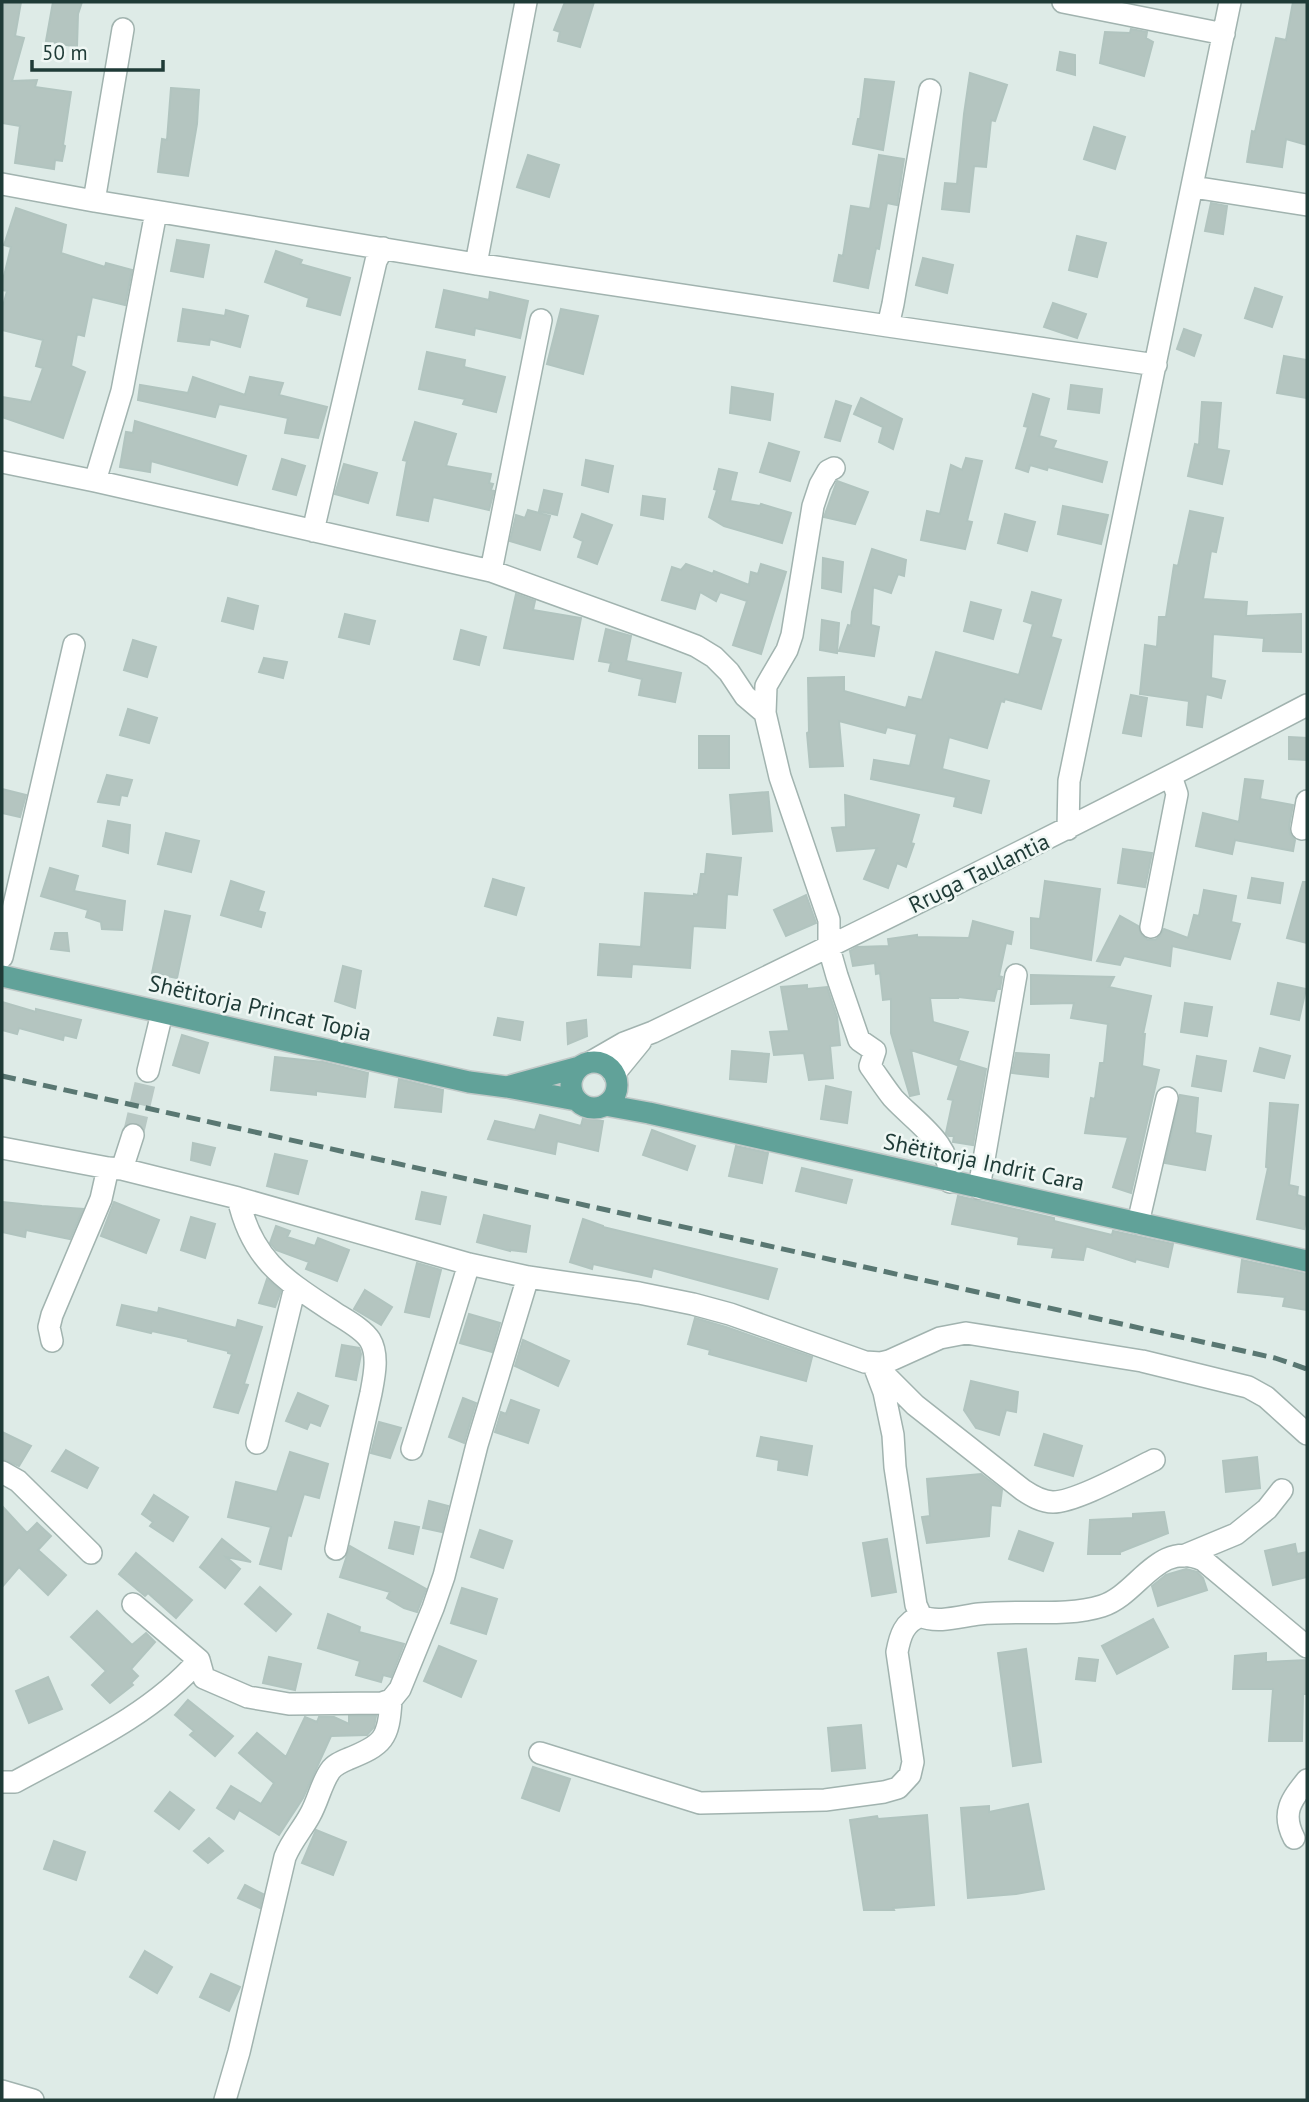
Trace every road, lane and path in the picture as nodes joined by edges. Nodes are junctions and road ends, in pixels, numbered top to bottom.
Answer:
1 (526, 2) edge
2 (1063, 2) edge
3 (1230, 2) edge
4 (123, 29) dead end
5 (1224, 34) junction
6 (930, 90) dead end
7 (2, 184) edge
8 (1194, 187) junction
9 (94, 201) junction
10 (1307, 205) edge
11 (156, 212) junction
12 (383, 248) junction
13 (476, 264) junction
14 (541, 320) dead end
15 (888, 326) junction
16 (1156, 365) junction
17 (2, 462) edge
18 (834, 468) dead end
19 (95, 481) junction
20 (313, 531) junction
21 (491, 571) junction
22 (74, 645) dead end
23 (1307, 705) edge
24 (765, 713) junction
25 (1171, 776) junction
26 (1307, 801) edge
27 (1068, 829) junction
28 (1302, 829) dead end
29 (1152, 927) dead end
30 (829, 948) junction
31 (2, 957) edge
32 (1016, 975) dead end
33 (2, 976) edge
34 (162, 1013) junction
35 (648, 1034) junction
36 (585, 1064) junction
37 (148, 1071) tunnel mouth
38 (616, 1078) junction
39 (507, 1087) junction
40 (1167, 1098) dead end
41 (576, 1100) junction
42 (605, 1105) junction
43 (649, 1113) junction
44 (132, 1135) tunnel mouth
45 (2, 1148) edge
46 (115, 1169) junction
47 (950, 1182) junction
48 (979, 1188) junction
49 (238, 1198) junction
50 (1138, 1223) junction
51 (1307, 1261) edge
52 (469, 1264) junction
53 (528, 1278) junction
54 (295, 1287) junction
55 (52, 1341) dead end
56 (873, 1363) junction
57 (1307, 1434) edge
58 (257, 1443) dead end
59 (412, 1449) dead end
60 (1154, 1460) dead end
61 (2, 1472) edge
62 (1282, 1490) dead end
63 (336, 1549) dead end
64 (91, 1553) dead end
65 (1183, 1556) junction
66 (133, 1604) dead end
67 (921, 1616) junction
68 (1307, 1647) edge
69 (198, 1660) junction
70 (391, 1700) junction
71 (540, 1753) dead end
72 (1307, 1780) edge
73 (2, 1782) edge
74 (1294, 1838) dead end
75 (2, 2091) edge
76 (33, 2100) edge
77 (225, 2100) edge

1 - 13 street
2 - 5 street
3 - 5 street
4 - 9 street
5 - 8 street
6 - 15 street
7 - 9 street
8 - 10 street
8 - 16 street
9 - 11 street
11 - 12 street
11 - 19 street
12 - 13 street
12 - 20 street
13 - 15 street
14 - 21 street
15 - 16 street
16 - 27 street
17 - 19 street
18 - 24 street
19 - 20 street
20 - 21 street
21 - 24 street
22 - 31 street
23 - 25 street, Rruga Taulantia
24 - 30 street
25 - 27 street, Rruga Taulantia
25 - 29 street
26 - 28 street
27 - 30 street, Rruga Taulantia
30 - 35 street, Rruga Taulantia
30 - 47 street
32 - 48 street
33 - 34 main road, Shëtitorja Princat Topia
34 - 37 street
34 - 39 main road, Shëtitorja Princat Topia
35 - 36 street, Rruga Taulantia
35 - 38 street, Rruga Taulantia
36 - 38 main road
36 - 39 main road, Shëtitorja Princat Topia
36 - 41 main road
38 - 42 main road
38 - 43 main road
39 - 41 main road, Shëtitorja Princat Topia
40 - 50 street
41 - 42 main road
42 - 43 main road, Shëtitorja Indrit Cara
43 - 47 main road, Shëtitorja Indrit Cara
44 - 46 street
45 - 46 street
46 - 49 street
46 - 55 street
47 - 48 main road, Shëtitorja Indrit Cara
48 - 50 main road, Shëtitorja Indrit Cara
49 - 52 street
49 - 54 street
50 - 51 main road, Shëtitorja Indrit Cara
52 - 53 street
52 - 59 street
53 - 56 street
53 - 70 street
54 - 58 street
54 - 63 street
56 - 57 street
56 - 60 street
56 - 67 street
61 - 64 street
62 - 65 street
65 - 67 street
65 - 68 street
66 - 69 street
67 - 71 street
69 - 70 street
69 - 73 street
70 - 77 street
72 - 74 street
75 - 76 street

